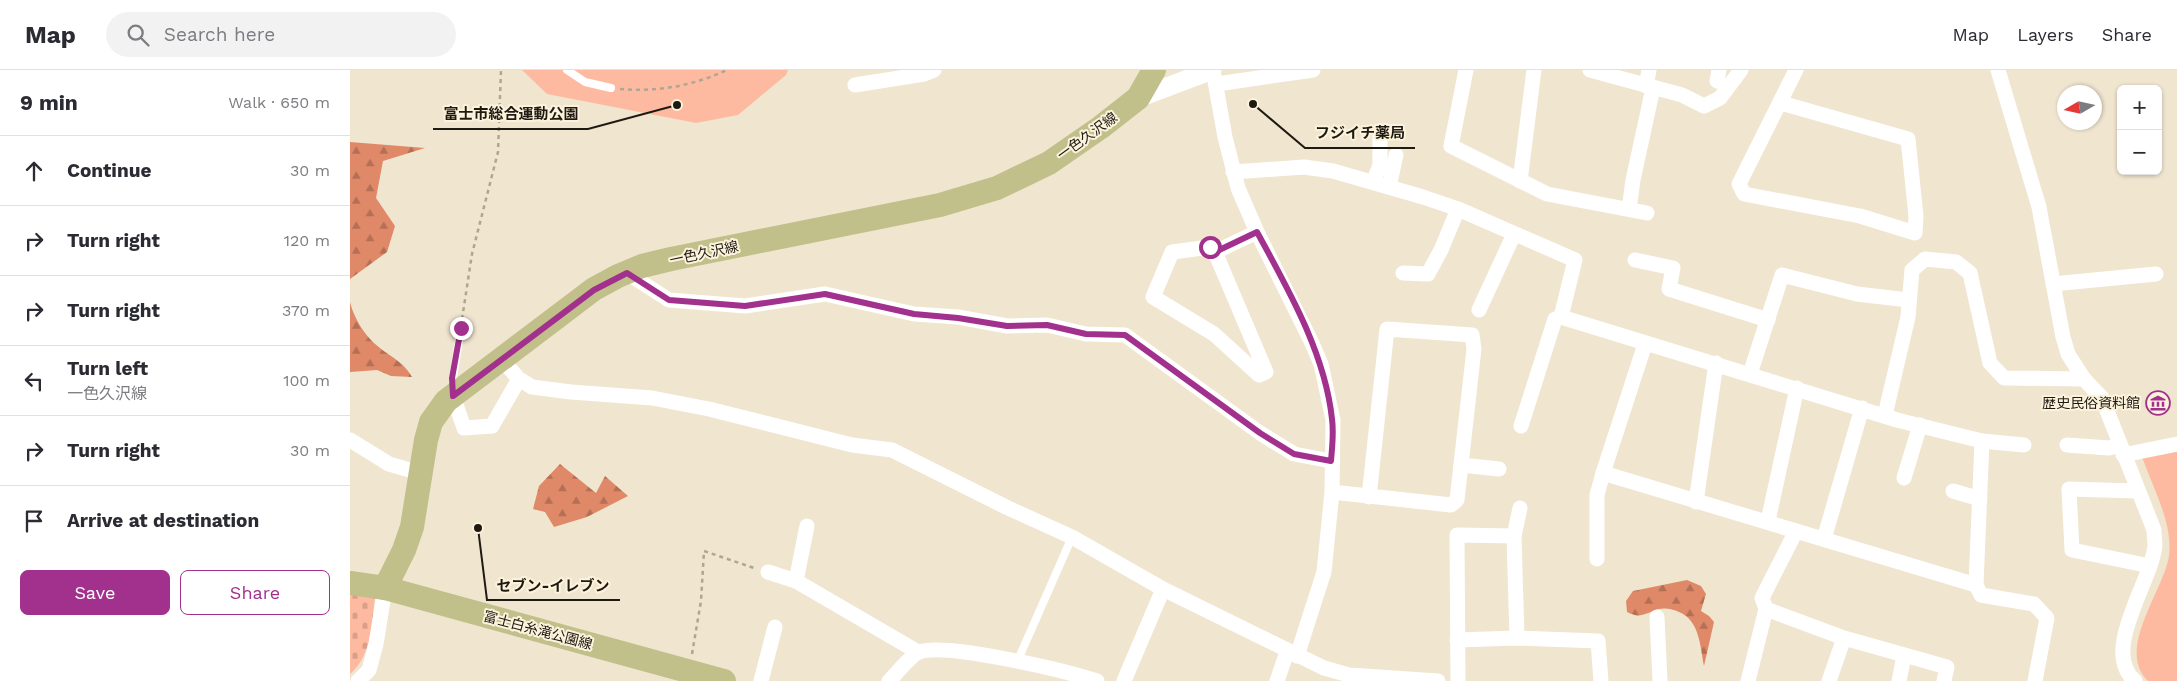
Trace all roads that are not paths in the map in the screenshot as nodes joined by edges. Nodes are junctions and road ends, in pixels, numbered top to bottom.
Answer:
1 (567, 70) edge
2 (934, 70) edge
3 (1154, 70) edge
4 (1313, 70) edge
5 (1466, 70) edge
6 (1590, 70) edge
7 (1649, 70) edge
8 (1741, 70) edge
9 (1796, 70) edge
10 (1998, 70) edge
11 (1532, 71) edge
12 (904, 74) edge
13 (1214, 75) edge
14 (855, 85) dead end
15 (1649, 87) junction
16 (611, 88) road end
17 (1138, 98) junction
18 (1781, 103) junction
19 (1380, 132) dead end
20 (1396, 155) dead end
21 (1233, 172) junction
22 (1520, 181) junction
23 (1373, 182) junction
24 (1389, 187) junction
25 (1629, 209) junction
26 (1458, 210) junction
27 (1647, 213) dead end
28 (1257, 232) junction
29 (1514, 234) junction
30 (1215, 252) junction
31 (1635, 260) dead end
32 (627, 273) junction
33 (1403, 274) dead end
34 (2156, 274) dead end
35 (2053, 284) junction
36 (1908, 300) junction
37 (1479, 310) dead end
38 (1561, 317) junction
39 (1768, 320) junction
40 (461, 328) road end
41 (1645, 344) junction
42 (501, 359) junction
43 (1716, 363) junction
44 (1750, 374) junction
45 (519, 379) junction
46 (2084, 379) junction
47 (1797, 388) junction
48 (453, 396) junction
49 (1862, 408) junction
50 (1885, 415) junction
51 (1920, 425) junction
52 (1521, 426) dead end
53 (350, 440) edge
54 (1982, 441) junction
55 (2177, 444) edge
56 (2024, 445) dead end
57 (2067, 445) dead end
58 (2122, 450) junction
59 (1331, 461) junction
60 (1461, 465) junction
61 (1499, 469) dead end
62 (420, 473) junction
63 (1603, 473) junction
64 (1904, 478) dead end
65 (1953, 491) dead end
66 (2137, 491) junction
67 (1332, 492) junction
68 (1369, 496) junction
69 (1980, 499) junction
70 (1696, 502) junction
71 (1520, 508) dead end
72 (1768, 521) junction
73 (807, 526) dead end
74 (1796, 531) junction
75 (1514, 536) junction
76 (1072, 537) junction
77 (1824, 539) junction
78 (1597, 559) dead end
79 (2150, 566) junction
80 (768, 572) road end
81 (796, 581) junction
82 (350, 583) edge
83 (1976, 585) junction
84 (385, 588) junction
85 (1163, 589) junction
86 (1766, 608) junction
87 (1657, 617) dead end
88 (775, 627) dead end
89 (1517, 638) junction
90 (1844, 638) junction
91 (1457, 640) junction
92 (918, 652) junction
93 (1292, 654) junction
94 (1904, 656) junction
95 (1018, 660) junction
96 (358, 681) edge
97 (724, 681) edge
98 (761, 681) edge
99 (889, 681) edge
100 (1096, 681) edge
101 (1124, 681) edge
102 (1277, 681) edge
103 (1438, 681) edge
104 (1458, 681) edge
105 (1601, 681) edge
106 (1660, 681) edge
107 (1748, 681) edge
108 (1829, 681) edge
109 (1899, 681) edge
110 (1944, 681) edge
111 (2035, 681) edge
112 (2134, 681) edge

1 - 16 lane
2 - 12 street
3 - 17 main road, 一色久沢線
4 - 13 street
5 - 22 street
6 - 15 street
7 - 15 street
8 - 15 street
9 - 18 street
10 - 35 street
11 - 22 street
12 - 14 street
13 - 17 street
13 - 21 street
15 - 25 street
17 - 32 main road, 一色久沢線
18 - 18 street
19 - 23 street
20 - 24 street
21 - 23 street
21 - 28 street
22 - 25 street
23 - 24 street
24 - 26 street
25 - 27 street
26 - 29 street
26 - 33 street
28 - 30 street
28 - 59 street
29 - 37 street
29 - 38 street
30 - 30 street
31 - 39 street
32 - 42 main road, 一色久沢線
32 - 59 street
34 - 35 street
35 - 46 street
36 - 39 street
36 - 46 street
36 - 50 street
38 - 41 street
38 - 52 street
39 - 44 street
40 - 48 lane
41 - 43 street
41 - 63 street
42 - 45 street
42 - 48 main road, 一色久沢線
43 - 44 street
43 - 70 street
44 - 47 street
45 - 48 street
45 - 76 street
46 - 58 street
47 - 49 street
47 - 72 street
48 - 62 main road, 一色久沢線
49 - 50 street
49 - 77 street
50 - 51 street
51 - 54 street
51 - 64 street
53 - 62 street
54 - 56 street
54 - 69 street
55 - 58 street
57 - 58 street
58 - 66 street
59 - 67 street
60 - 61 street
60 - 68 street
60 - 68 street
62 - 84 main road, 一色久沢線
63 - 70 street
63 - 78 street
65 - 69 street
66 - 79 street
66 - 79 street
67 - 68 street
67 - 93 street
69 - 83 street
70 - 72 street
71 - 75 street
72 - 74 street
73 - 81 street
74 - 77 street
74 - 86 street
75 - 89 street
75 - 91 street
76 - 85 street
76 - 95 lane
77 - 83 street
79 - 112 street
80 - 81 street
81 - 92 street
82 - 84 main road, 富士白糸滝公園線
83 - 111 street
84 - 96 street
84 - 97 main road, 富士白糸滝公園線
85 - 93 street
85 - 101 street
86 - 90 street
86 - 107 street
87 - 106 street
88 - 98 street
89 - 91 street
89 - 105 street
90 - 94 street
90 - 108 street
91 - 104 street
92 - 95 street
92 - 99 street
93 - 102 street
93 - 103 street
94 - 109 street
94 - 110 street
95 - 100 street

